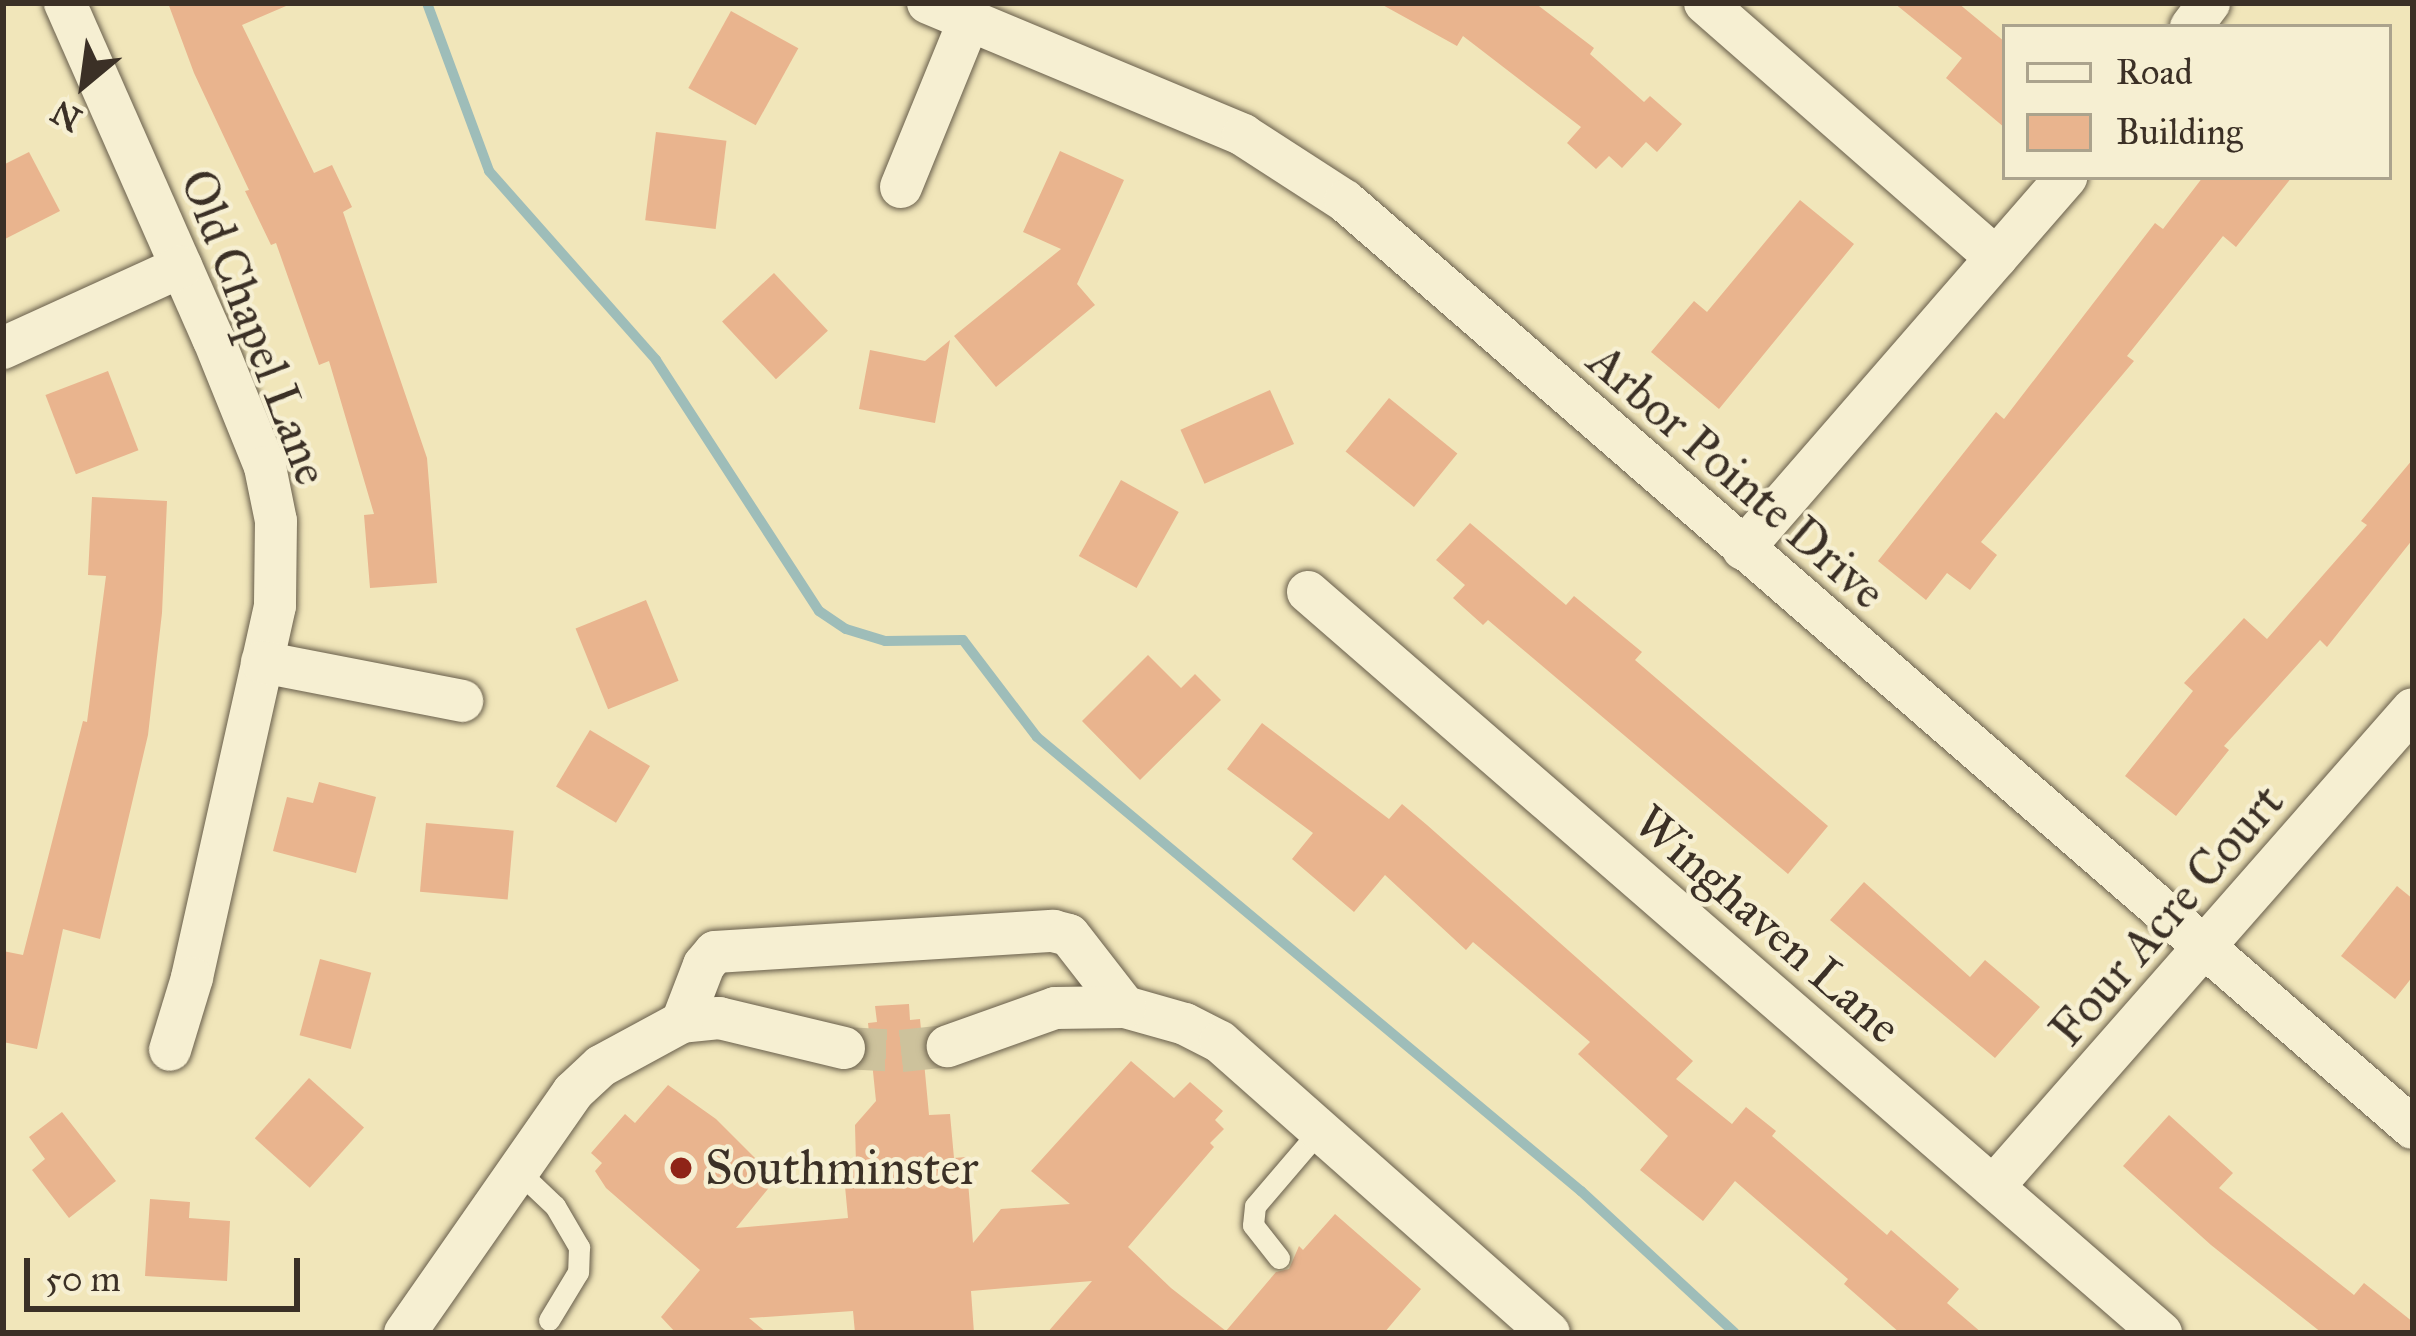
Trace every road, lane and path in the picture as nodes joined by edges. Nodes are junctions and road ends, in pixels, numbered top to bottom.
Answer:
1 (65, 3) edge
2 (928, 3) edge
3 (1705, 3) edge
4 (969, 20) junction
5 (2063, 180) edge
6 (901, 187) dead end
7 (1996, 258) junction
8 (181, 267) junction
9 (3, 348) edge
10 (1743, 549) junction
11 (1308, 592) dead end
12 (262, 662) junction
13 (462, 701) dead end
14 (2413, 710) edge
15 (2205, 951) junction
16 (1125, 1007) junction
17 (682, 1022) junction
18 (948, 1046) tunnel mouth
19 (844, 1048) tunnel mouth
20 (170, 1050) dead end
21 (2413, 1128) edge
22 (1320, 1130) junction
23 (518, 1171) junction
24 (1994, 1187) junction
25 (1279, 1258) dead end
26 (550, 1320) dead end
27 (405, 1333) edge
28 (1549, 1333) edge
29 (2161, 1333) edge

1 - 8 street, Old Chapel Lane
2 - 4 street, Arbor Pointe Drive
3 - 7 street
4 - 6 street
4 - 10 street, Arbor Pointe Drive
5 - 7 street
7 - 10 street
8 - 9 street
8 - 12 street, Old Chapel Lane
10 - 15 street, Arbor Pointe Drive
11 - 24 street, Winghaven Lane
12 - 13 street
12 - 20 street, Old Chapel Lane
14 - 15 street, Four Acre Court
15 - 21 street, Arbor Pointe Drive
15 - 24 street, Four Acre Court
16 - 17 street
16 - 18 street
16 - 22 street
17 - 19 street
17 - 23 street
22 - 25 lane
22 - 28 street
23 - 26 lane
23 - 27 street
24 - 29 street, Winghaven Lane

